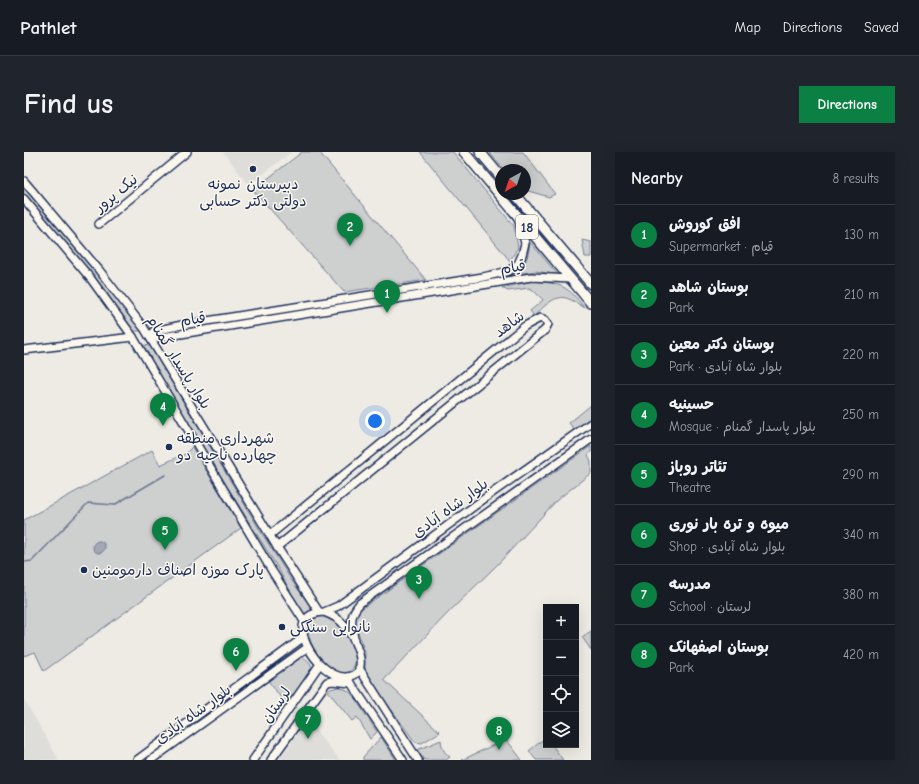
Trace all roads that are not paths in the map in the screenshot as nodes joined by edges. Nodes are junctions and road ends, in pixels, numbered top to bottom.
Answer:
1 (187, 152) edge
2 (464, 152) edge
3 (480, 152) edge
4 (495, 170) edge
5 (24, 181) edge
6 (24, 199) edge
7 (520, 200) edge
8 (518, 216) junction
9 (99, 224) dead end
10 (498, 274) junction
11 (571, 279) junction
12 (499, 283) junction
13 (591, 284) edge
14 (335, 300) junction
15 (591, 302) edge
16 (341, 308) junction
17 (149, 336) junction
18 (133, 338) junction
19 (24, 350) edge
20 (591, 423) edge
21 (589, 439) edge
22 (270, 535) junction
23 (277, 547) junction
24 (321, 612) junction
25 (304, 621) junction
26 (304, 637) junction
27 (354, 638) junction
28 (308, 647) junction
29 (320, 664) junction
30 (359, 668) junction
31 (349, 680) junction
32 (137, 760) edge
33 (151, 760) edge
34 (253, 760) edge
35 (271, 760) edge
36 (403, 760) edge
37 (418, 760) edge

1 - 9 main road, نیک پرور
2 - 8 highway, 18
3 - 4 highway
5 - 17 main road, بلوار پاسدار گمنام
6 - 18 main road, بلوار پاسدار گمنام
7 - 13 highway, 18
8 - 10 main road, قیام
8 - 11 highway, 18
10 - 12 main road
10 - 14 main road, قیام
11 - 12 main road, قیام
11 - 15 highway, 18
12 - 16 main road, قیام
14 - 16 main road
14 - 17 main road, قیام
16 - 17 main road, قیام
17 - 22 main road, بلوار پاسدار گمنام
18 - 19 main road
18 - 25 main road, بلوار پاسدار گمنام
20 - 24 main road, بلوار شاه آبادی
21 - 27 main road, بلوار شاه آبادی
22 - 23 main road, بلوار پاسدار گمنام
22 - 23 main road, شاهد
23 - 24 main road, بلوار پاسدار گمنام
24 - 25 main road
24 - 27 main road
25 - 26 main road
26 - 28 main road
26 - 32 main road, بلوار شاه آبادی
27 - 30 main road
28 - 29 main road
28 - 33 main road, بلوار شاه آبادی
29 - 31 main road
29 - 34 main road, لرستان
30 - 31 main road
30 - 37 main road
31 - 35 main road, لرستان
31 - 36 main road

